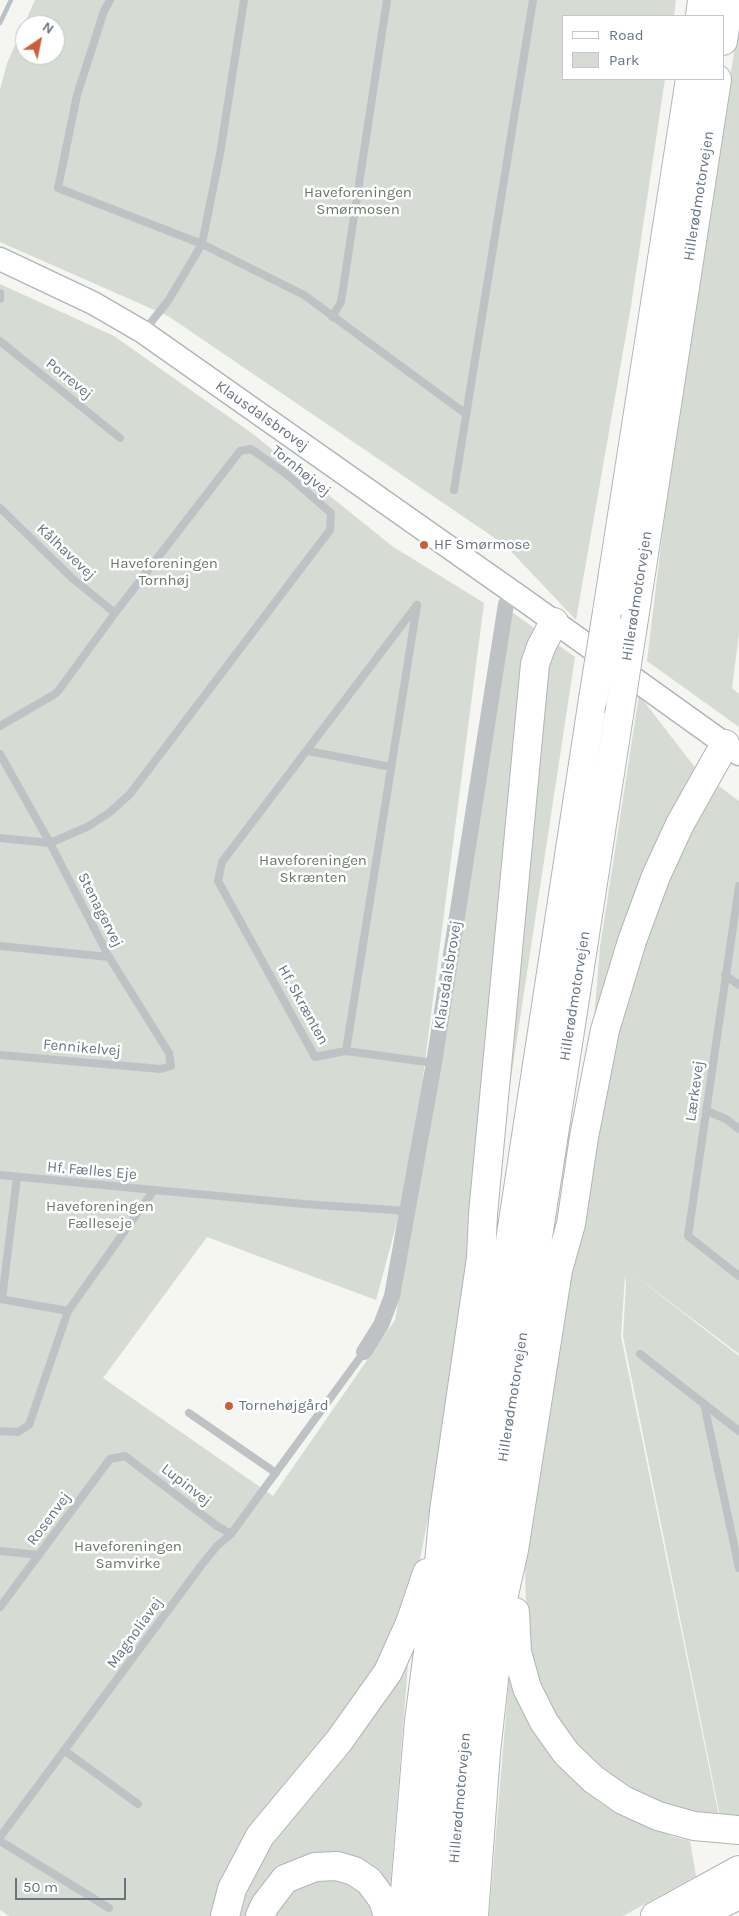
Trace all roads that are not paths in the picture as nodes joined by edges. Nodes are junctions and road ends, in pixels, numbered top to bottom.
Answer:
1 (110, 0) edge
2 (244, 0) edge
3 (387, 0) edge
4 (533, 0) edge
5 (702, 0) edge
6 (729, 0) edge
7 (700, 15) edge
8 (724, 33) edge
9 (690, 80) edge
10 (717, 80) edge
11 (202, 244) junction
12 (0, 259) edge
13 (0, 294) edge
14 (0, 299) edge
15 (332, 317) junction
16 (143, 332) junction
17 (0, 341) edge
18 (466, 414) junction
19 (120, 438) dead end
20 (454, 490) dead end
21 (0, 508) edge
22 (512, 592) junction
23 (115, 613) junction
24 (554, 622) junction
25 (0, 726) edge
26 (732, 749) edge
27 (308, 751) junction
28 (0, 754) edge
29 (391, 767) junction
30 (0, 838) edge
31 (50, 843) junction
32 (739, 886) edge
33 (0, 946) edge
34 (555, 950) junction
35 (109, 957) junction
36 (725, 975) junction
37 (739, 985) edge
38 (573, 1008) junction
39 (346, 1051) junction
40 (0, 1055) edge
41 (434, 1063) junction
42 (161, 1069) joint
43 (707, 1110) junction
44 (739, 1129) edge
45 (0, 1176) edge
46 (17, 1177) junction
47 (154, 1190) junction
48 (408, 1211) junction
49 (481, 1258) junction
50 (558, 1270) junction
51 (739, 1276) edge
52 (1, 1299) edge
53 (68, 1311) junction
54 (364, 1352) joint
55 (640, 1354) dead end
56 (704, 1404) junction
57 (189, 1413) dead end
58 (0, 1431) edge
59 (739, 1431) edge
60 (125, 1456) joint
61 (276, 1473) junction
62 (444, 1511) junction
63 (231, 1534) junction
64 (514, 1550) junction
65 (0, 1551) edge
66 (39, 1554) junction
67 (739, 1568) edge
68 (0, 1607) edge
69 (65, 1751) junction
70 (138, 1804) dead end
71 (739, 1830) edge
72 (0, 1839) edge
73 (739, 1870) edge
74 (739, 1895) edge
75 (110, 1908) dead end
76 (225, 1916) edge
77 (260, 1916) edge
78 (388, 1916) edge
79 (404, 1916) edge
80 (424, 1916) edge
81 (450, 1916) edge
82 (474, 1916) edge
83 (655, 1916) edge
84 (696, 1916) edge

1 - 11 lane
2 - 11 lane
3 - 15 lane
4 - 18 lane
5 - 7 highway
6 - 8 highway
9 - 34 highway, Hillerødmotorvejen, bridge
10 - 38 highway, Hillerødmotorvejen, bridge
11 - 15 lane
11 - 16 lane
12 - 16 street, Klausdalsbrovej
13 - 14 lane
15 - 18 lane
16 - 22 street, Klausdalsbrovej
17 - 19 lane, Porrevej
18 - 20 lane
21 - 23 lane, Kålhavevej
22 - 24 street, Klausdalsbrovej
22 - 41 street, Klausdalsbrovej
23 - 25 lane, Tornhøjvej
23 - 31 lane, Tornhøjvej
24 - 26 street, Klausdalsbrovej
24 - 49 highway
26 - 50 highway
27 - 29 lane
27 - 29 lane, Hf. Skrænten
27 - 39 lane, Hf. Skrænten
28 - 31 lane, Stenagervej
29 - 39 lane, Hf. Skrænten
30 - 31 lane
31 - 35 lane, Stenagervej
32 - 36 lane, Lærkevej
33 - 35 lane
34 - 49 highway
34 - 80 highway, Hillerødmotorvejen
35 - 42 lane, Stenagervej
36 - 37 lane
36 - 43 lane, Lærkevej
38 - 50 highway
38 - 81 highway, Hillerødmotorvejen
39 - 41 lane
40 - 42 lane, Fennikelvej
41 - 48 street, Klausdalsbrovej
43 - 44 lane
43 - 51 lane, Lærkevej
45 - 46 lane, Hf. Fælles Eje
46 - 47 lane, Hf. Fælles Eje
46 - 52 lane
47 - 48 lane
47 - 53 lane, Hf. Fælles Eje
48 - 54 street, Klausdalsbrovej
49 - 62 highway
50 - 64 highway
52 - 53 lane
53 - 58 lane, Hf. Fælles Eje
54 - 61 lane, Magnoliavej
55 - 56 lane
56 - 59 lane
56 - 67 lane
57 - 61 lane
60 - 63 lane, Lupinvej
60 - 66 lane, Rosenvej
61 - 63 lane, Magnoliavej
62 - 76 highway
62 - 79 highway
63 - 69 lane, Magnoliavej
64 - 71 highway
64 - 82 highway
65 - 66 lane
66 - 68 lane, Rosenvej
69 - 70 lane
69 - 72 lane, Magnoliavej
72 - 75 lane
73 - 83 highway
74 - 84 highway
77 - 78 highway

